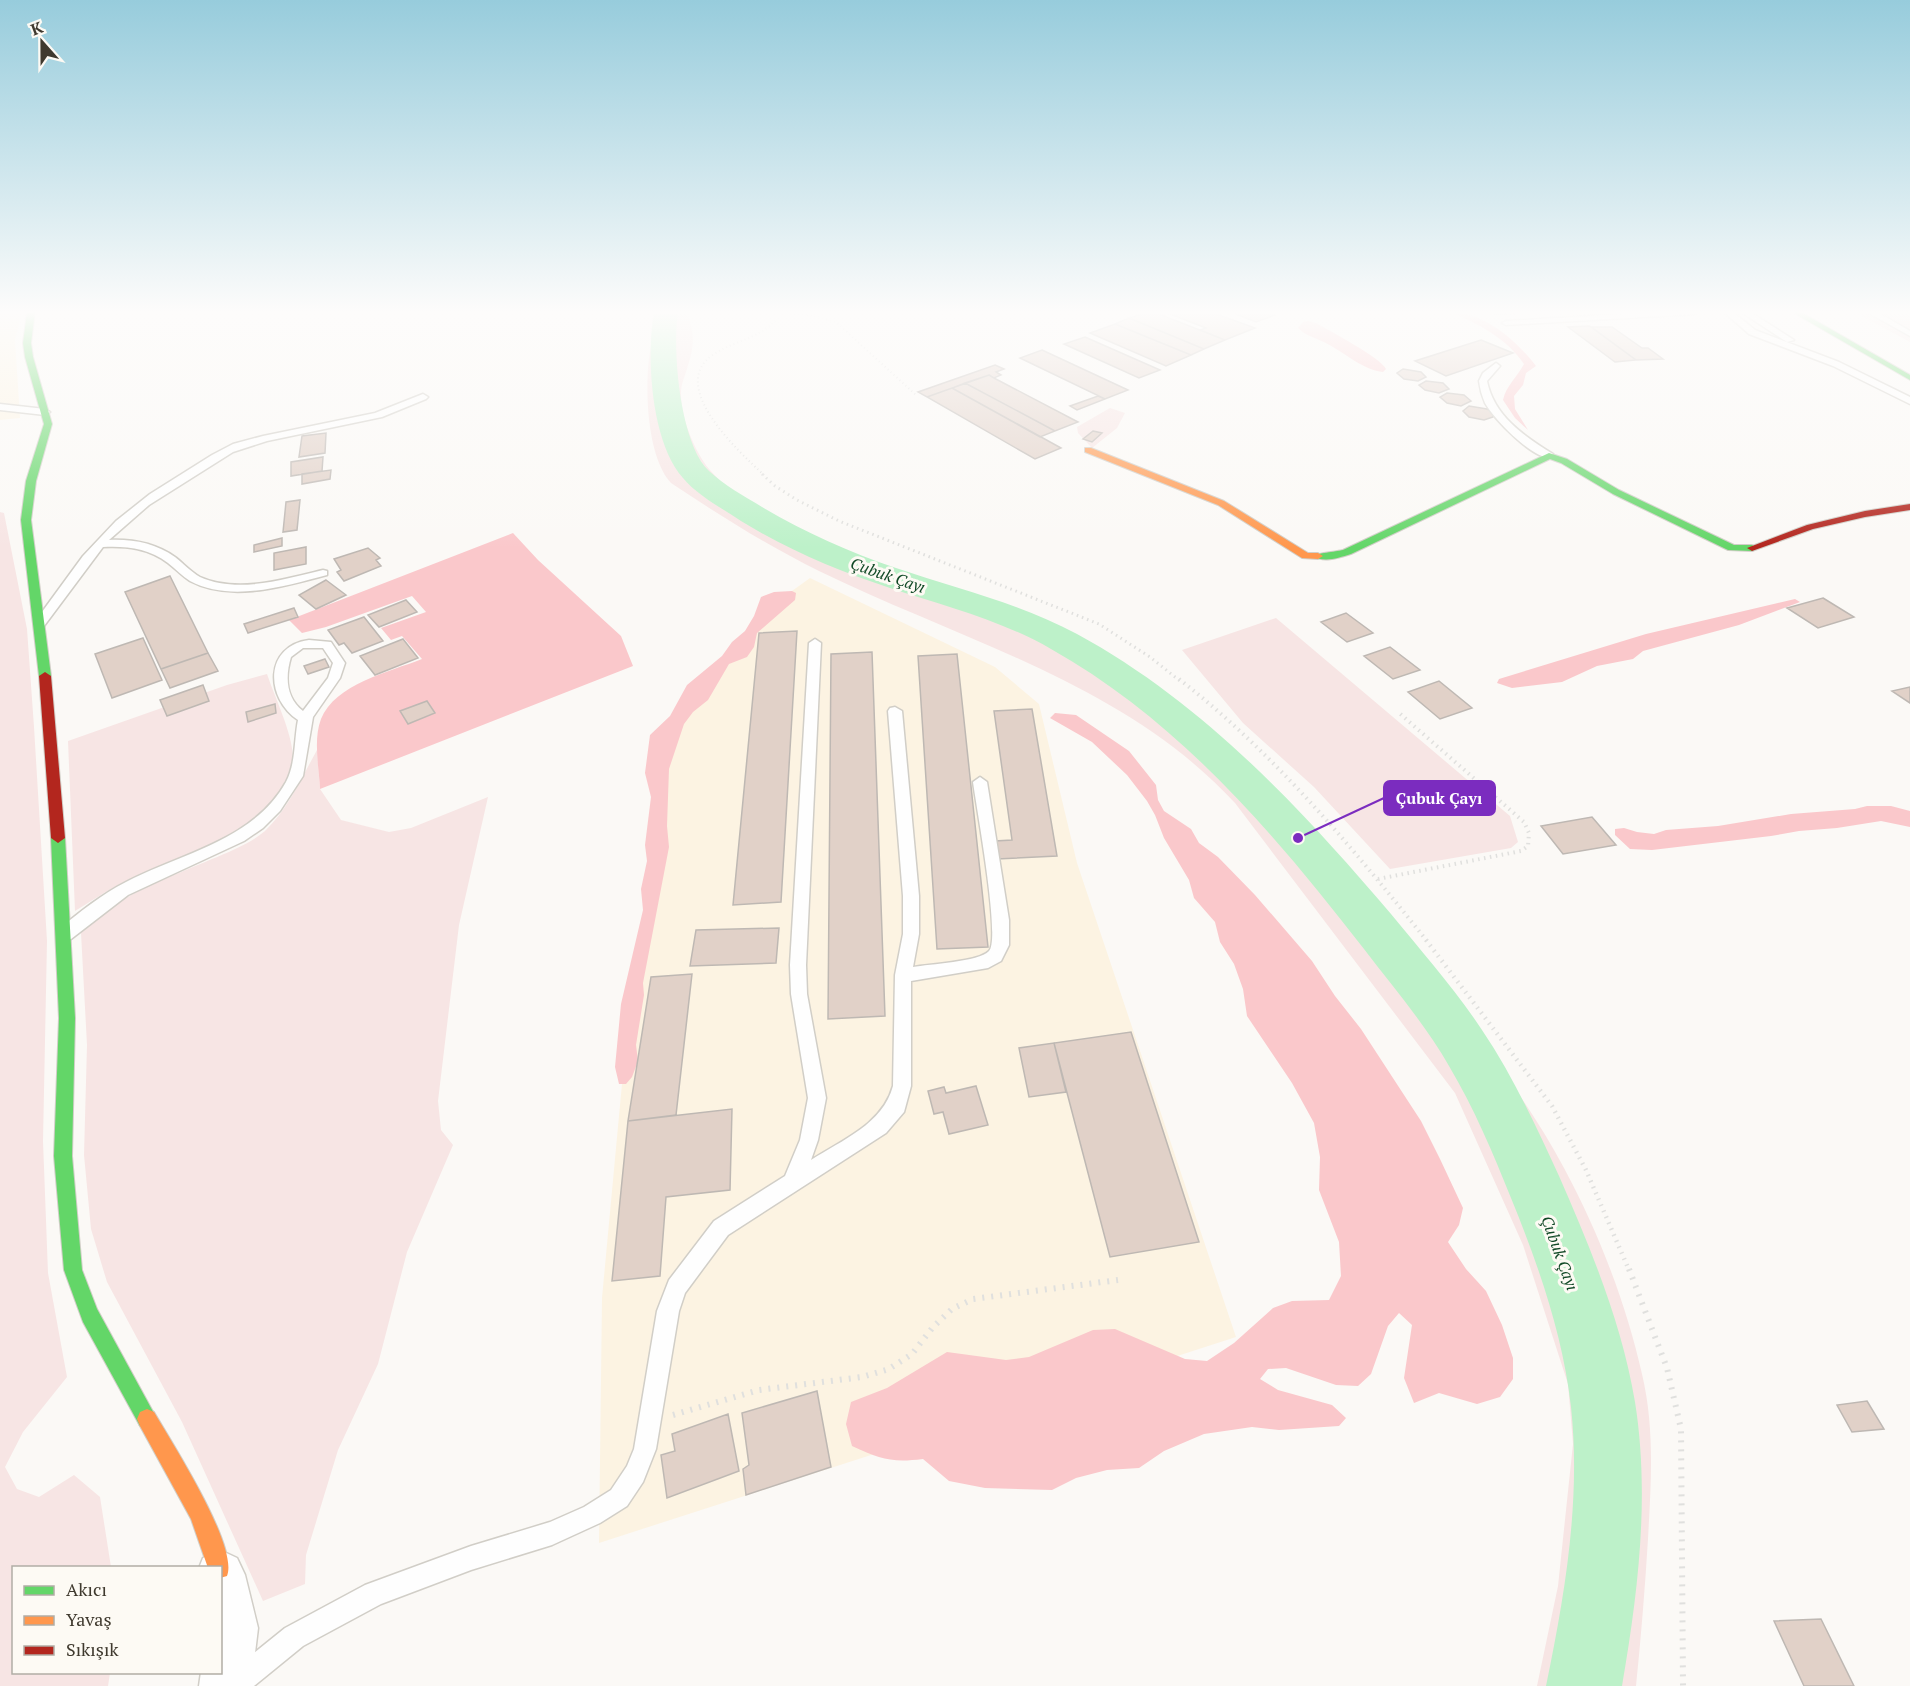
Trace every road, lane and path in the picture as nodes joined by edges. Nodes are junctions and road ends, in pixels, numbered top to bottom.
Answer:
1 (39, 391) edge
2 (697, 391) edge
3 (911, 391) edge
4 (1486, 391) edge
5 (1890, 391) edge
6 (916, 395) dead end
7 (423, 397) dead end
8 (1910, 401) edge
9 (0, 407) edge
10 (45, 412) junction
11 (1088, 450) dead end
12 (1549, 456) junction
13 (1910, 507) edge
14 (100, 544) junction
15 (324, 573) dead end
16 (40, 623) junction
17 (815, 643) dead end
18 (895, 711) dead end
19 (1398, 712) dead end
20 (305, 718) junction
21 (980, 782) dead end
22 (1378, 879) junction
23 (63, 936) junction
24 (903, 975) junction
25 (794, 1181) junction
26 (1118, 1280) dead end
27 (651, 1421) junction
28 (219, 1566) edge
29 (222, 1583) edge
30 (225, 1686) edge
31 (233, 1686) edge
32 (1683, 1686) edge

1 - 10 street
2 - 22 path
3 - 6 path
4 - 12 lane
5 - 8 lane
7 - 14 lane
9 - 10 lane
10 - 16 street
11 - 12 street
12 - 13 street
14 - 15 lane
14 - 16 lane
16 - 23 street
17 - 25 lane
18 - 24 lane
19 - 22 path
20 - 20 lane
20 - 23 lane
21 - 24 lane
22 - 32 path
23 - 28 street
24 - 25 lane
25 - 27 lane
26 - 27 path
27 - 31 lane
29 - 30 street

